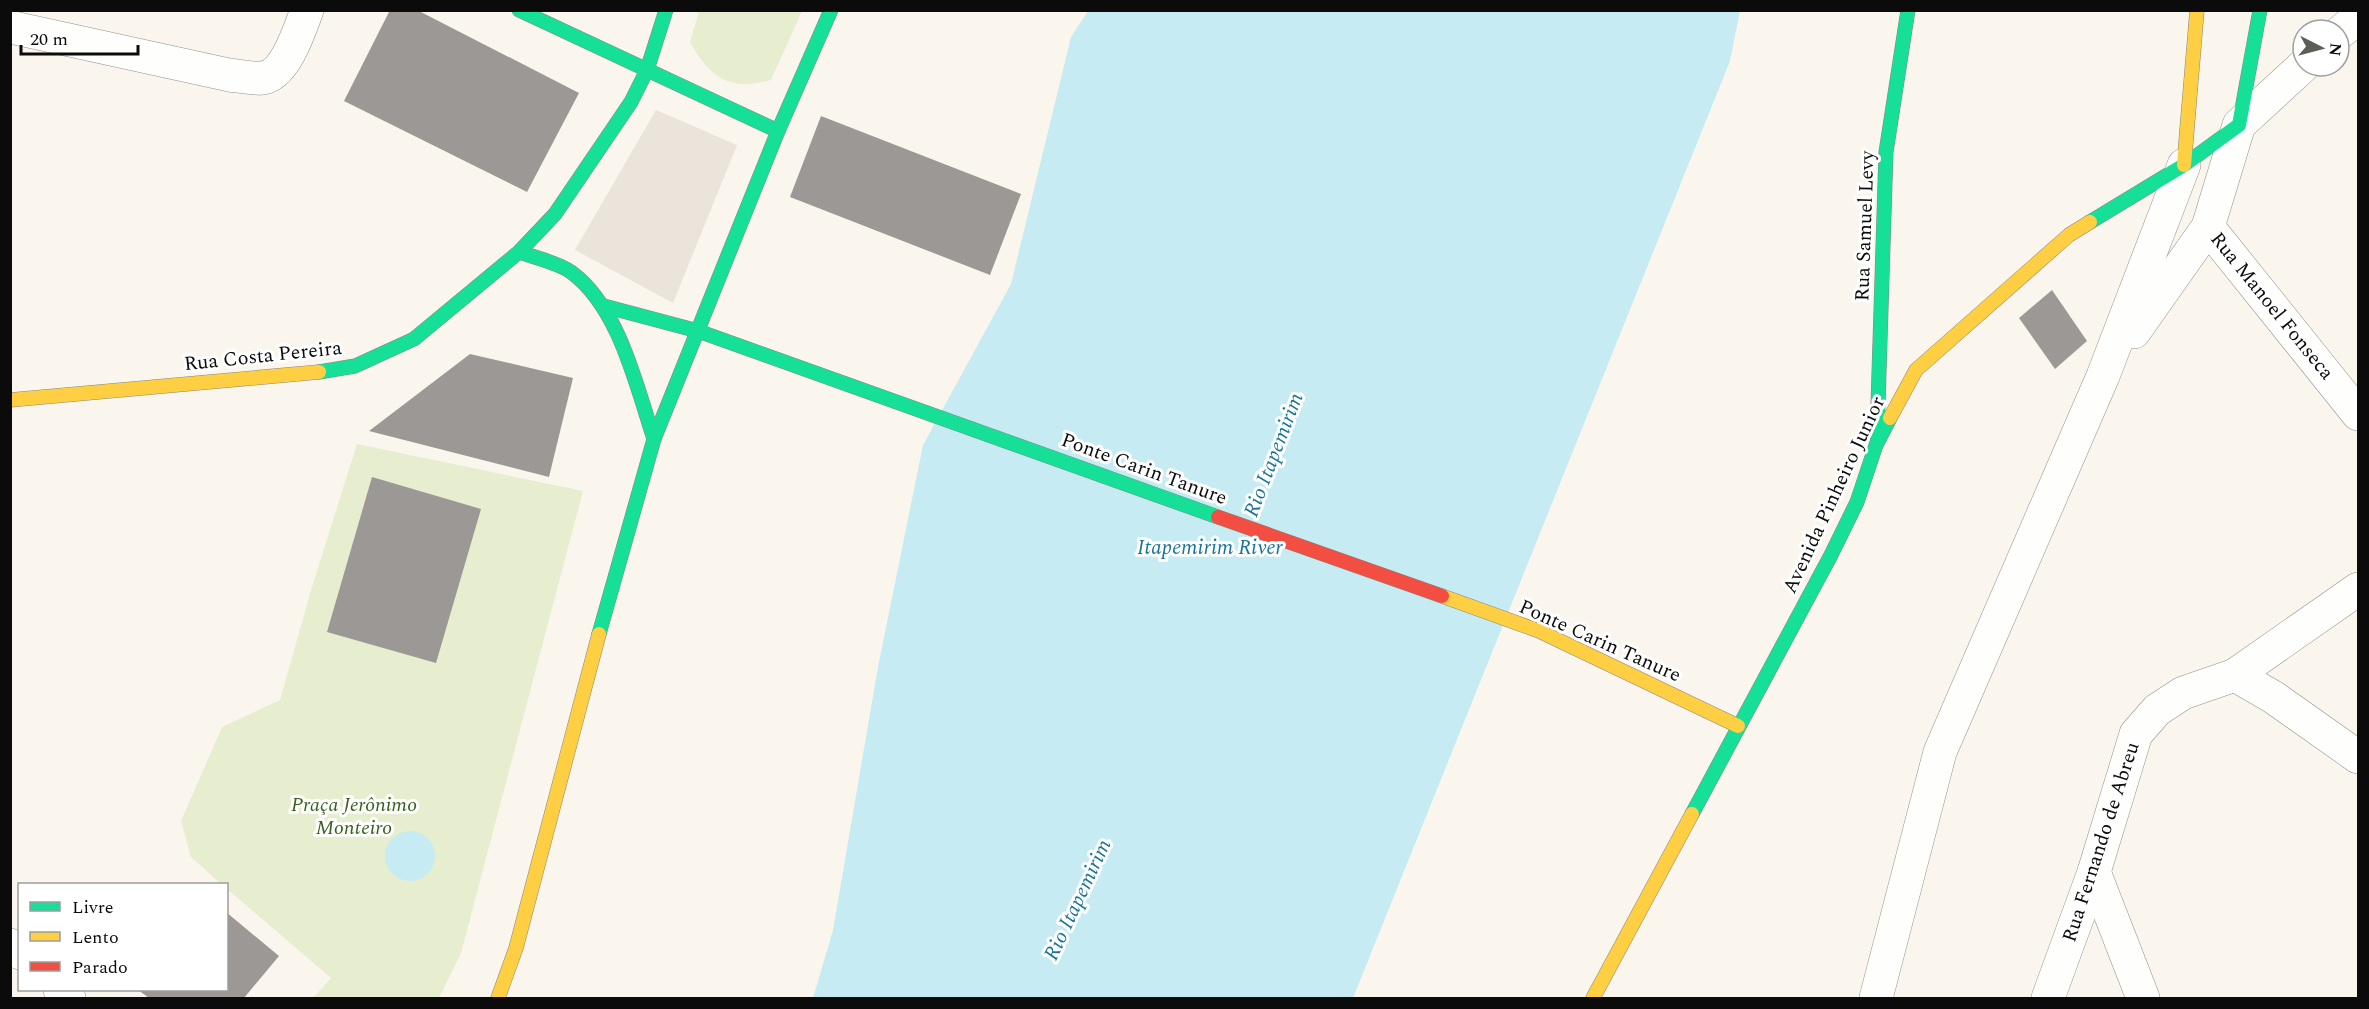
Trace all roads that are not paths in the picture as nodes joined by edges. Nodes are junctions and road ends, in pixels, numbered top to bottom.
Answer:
1 (307, 10) edge
2 (519, 10) edge
3 (666, 10) edge
4 (831, 10) edge
5 (1908, 10) edge
6 (2197, 10) edge
7 (2260, 10) edge
8 (10, 27) edge
9 (647, 70) junction
10 (2291, 77) edge
11 (2240, 125) junction
12 (778, 131) junction
13 (2184, 165) junction
14 (2208, 227) junction
15 (519, 252) junction
16 (604, 306) junction
17 (698, 331) junction
18 (2103, 376) junction
19 (10, 400) edge
20 (2358, 414) edge
21 (654, 439) junction
22 (1876, 445) junction
23 (2358, 589) edge
24 (2235, 675) junction
25 (1738, 726) junction
26 (2358, 757) edge
27 (2094, 872) junction
28 (498, 999) edge
29 (1593, 999) edge
30 (1876, 999) edge
31 (2048, 999) edge
32 (2143, 999) edge

1 - 8 street
2 - 9 main road
3 - 9 main road
4 - 12 main road
5 - 22 main road, Rua Samuel Levy
6 - 13 main road
7 - 11 main road
9 - 12 main road
9 - 15 main road
10 - 11 street
11 - 13 main road, Avenida Pinheiro Junior
11 - 14 street
12 - 17 main road
13 - 18 street
13 - 22 main road, Avenida Pinheiro Junior
14 - 18 street
14 - 20 street, Rua Manoel Fonseca
15 - 16 main road
15 - 19 main road, Rua Costa Pereira
16 - 17 main road
16 - 21 main road
17 - 21 main road
17 - 25 main road, Ponte Carin Tanure
18 - 30 street
21 - 28 main road
22 - 25 main road, Avenida Pinheiro Junior
23 - 24 street, Rua Fernando de Abreu
24 - 26 street
24 - 27 street, Rua Fernando de Abreu
25 - 29 main road, Avenida Pinheiro Junior
27 - 31 street, Rua Fernando de Abreu
27 - 32 street

